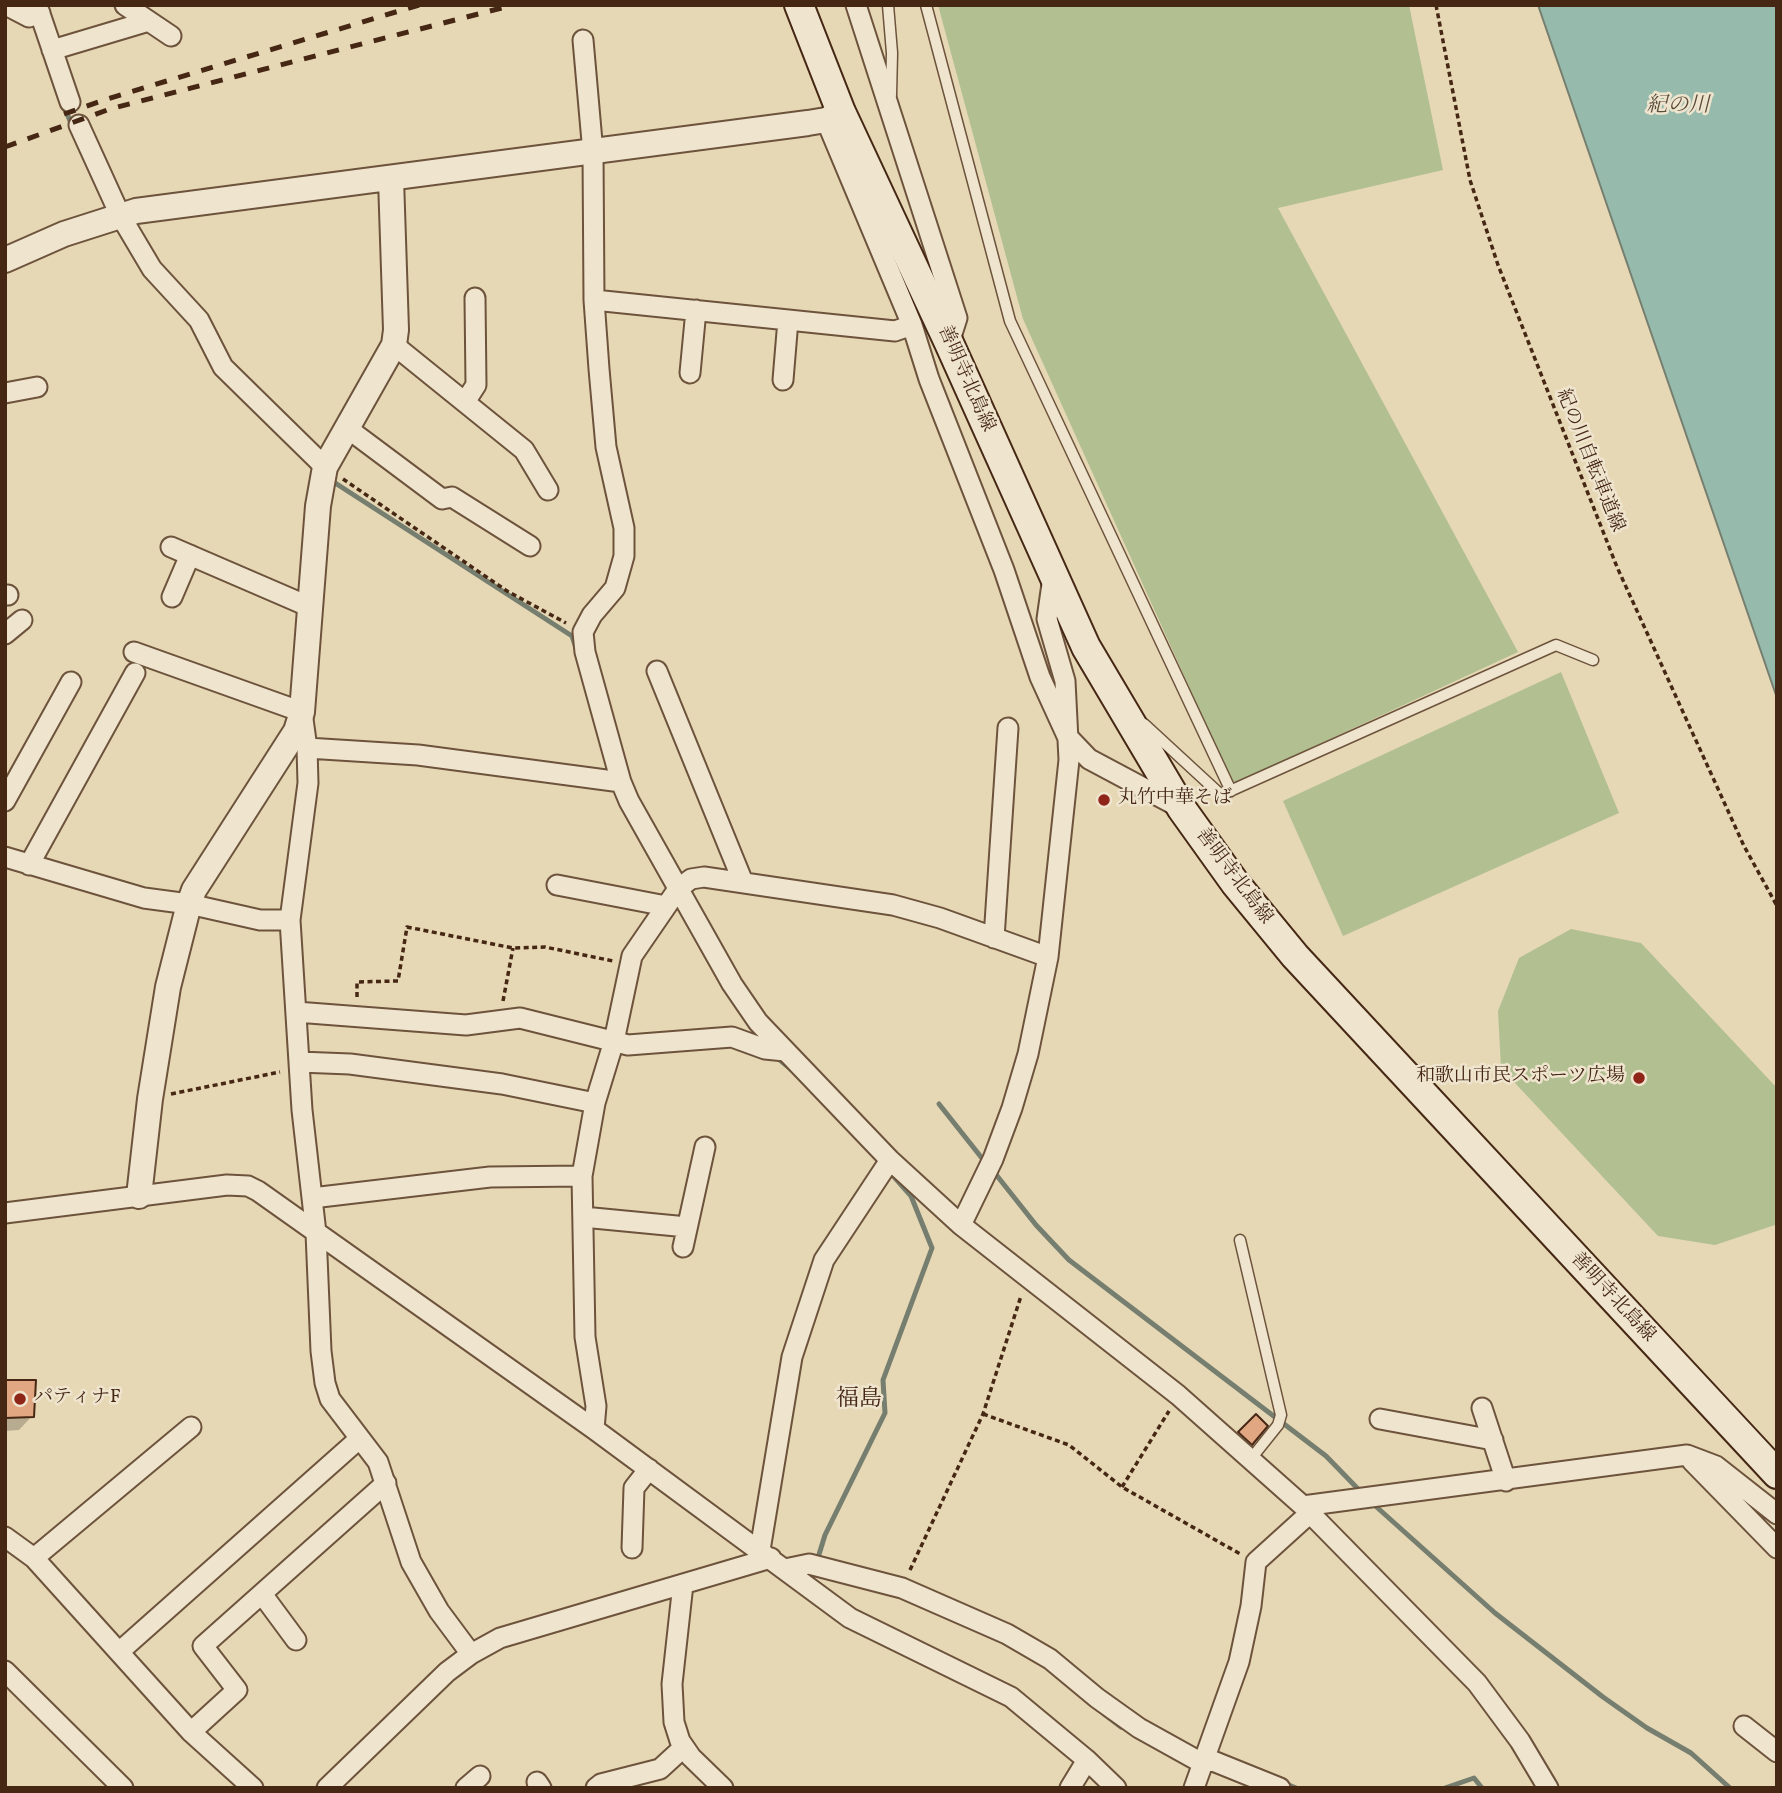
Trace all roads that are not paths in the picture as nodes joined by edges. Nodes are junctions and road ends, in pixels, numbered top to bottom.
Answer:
1 (6, 5) edge
2 (125, 5) edge
3 (799, 5) edge
4 (856, 5) edge
5 (888, 5) edge
6 (926, 5) edge
7 (35, 13) edge
8 (149, 21) junction
9 (171, 36) dead end
10 (583, 40) dead end
11 (52, 50) junction
12 (70, 102) dead end
13 (891, 113) junction
14 (834, 116) junction
15 (79, 125) dead end
16 (593, 153) junction
17 (391, 179) junction
18 (114, 217) junction
19 (5, 260) edge
20 (475, 298) dead end
21 (594, 300) junction
22 (696, 310) junction
23 (788, 320) junction
24 (912, 325) junction
25 (949, 343) junction
26 (394, 345) junction
27 (690, 373) dead end
28 (783, 380) dead end
29 (37, 387) dead end
30 (5, 393) edge
31 (465, 402) junction
32 (347, 428) junction
33 (324, 472) junction
34 (548, 490) dead end
35 (530, 546) dead end
36 (171, 547) dead end
37 (190, 555) junction
38 (1054, 577) junction
39 (172, 597) dead end
40 (310, 607) junction
41 (22, 620) dead end
42 (5, 635) edge
43 (134, 652) dead end
44 (1593, 660) dead end
45 (657, 671) dead end
46 (135, 673) dead end
47 (71, 682) dead end
48 (1118, 700) junction
49 (302, 712) junction
50 (1008, 728) dead end
51 (1067, 736) junction
52 (307, 748) junction
53 (621, 782) junction
54 (1231, 791) junction
55 (5, 801) edge
56 (1182, 809) junction
57 (5, 857) edge
58 (29, 865) junction
59 (743, 882) junction
60 (557, 885) dead end
61 (672, 898) junction
62 (189, 904) junction
63 (290, 920) junction
64 (993, 938) junction
65 (1048, 957) junction
66 (296, 1013) junction
67 (614, 1041) junction
68 (776, 1051) junction
69 (299, 1065) junction
70 (595, 1103) junction
71 (705, 1146) dead end
72 (887, 1165) junction
73 (582, 1176) junction
74 (139, 1196) junction
75 (312, 1198) junction
76 (5, 1213) edge
77 (583, 1217) junction
78 (961, 1225) junction
79 (316, 1233) junction
80 (1240, 1240) dead end
81 (1482, 1408) dead end
82 (1380, 1419) dead end
83 (191, 1427) dead end
84 (594, 1429) junction
85 (359, 1439) junction
86 (1493, 1440) junction
87 (1687, 1455) junction
88 (1250, 1460) junction
89 (649, 1469) junction
90 (1777, 1474) edge
91 (1506, 1481) junction
92 (386, 1483) junction
93 (1306, 1510) junction
94 (1777, 1514) edge
95 (5, 1537) edge
96 (632, 1548) dead end
97 (1777, 1548) edge
98 (34, 1558) junction
99 (772, 1559) junction
100 (683, 1584) junction
101 (262, 1594) junction
102 (296, 1640) dead end
103 (119, 1652) junction
104 (471, 1654) junction
105 (5, 1671) edge
106 (1744, 1726) dead end
107 (191, 1732) junction
108 (684, 1747) junction
109 (1777, 1752) edge
110 (1087, 1760) junction
111 (1202, 1763) junction
112 (336, 1785) edge
113 (124, 1788) edge
114 (253, 1788) edge
115 (596, 1788) edge
116 (723, 1788) edge
117 (1070, 1788) edge
118 (1116, 1788) edge
119 (1194, 1788) edge
120 (1280, 1788) edge
121 (1548, 1788) edge

1 - 7 street
2 - 8 street
3 - 14 main road, 善明寺北島線
4 - 13 street
5 - 13 lane
6 - 54 lane
7 - 11 street
8 - 9 street
8 - 11 street
10 - 16 street
11 - 12 street
13 - 25 street
14 - 16 street
14 - 24 street
14 - 25 main road, 善明寺北島線
15 - 18 street
16 - 17 street
16 - 21 street
17 - 18 street
17 - 26 street
18 - 19 street
18 - 33 street
20 - 31 street
21 - 22 street
21 - 53 street
22 - 23 street
22 - 27 street
23 - 24 street
23 - 28 street
24 - 51 street
25 - 38 main road, 善明寺北島線
26 - 31 street
26 - 32 street
29 - 30 street
31 - 34 street
32 - 33 street
32 - 35 street
33 - 40 street
36 - 37 street
37 - 39 street
37 - 40 street
38 - 48 main road, 善明寺北島線
38 - 51 street
40 - 49 street
41 - 42 street
43 - 49 street
44 - 54 lane
45 - 59 street
46 - 58 street
47 - 55 street
48 - 54 lane
48 - 56 main road, 善明寺北島線
49 - 52 street
49 - 62 street
50 - 64 street
51 - 56 street
51 - 65 street
52 - 53 street
52 - 63 street
53 - 61 street
56 - 90 main road, 善明寺北島線
57 - 58 street
58 - 62 street
59 - 61 street
59 - 64 street
60 - 61 street
61 - 67 street
61 - 68 street
62 - 63 street
62 - 74 street
63 - 66 street
64 - 65 street
65 - 78 street
66 - 67 street
66 - 69 street
67 - 68 street
67 - 70 street
68 - 72 street
69 - 70 street
69 - 75 street
70 - 73 street
71 - 77 street
72 - 78 street
72 - 99 street
73 - 75 street
73 - 77 street
74 - 76 street
74 - 79 street
75 - 79 street
77 - 84 street
78 - 88 street
79 - 84 street
79 - 85 street
80 - 88 lane
81 - 86 street
82 - 86 street
83 - 98 street
84 - 89 street
85 - 92 street
85 - 103 street
86 - 91 street
87 - 91 street
87 - 94 street
87 - 97 street
88 - 93 street
89 - 96 street
89 - 99 street
91 - 93 street
92 - 101 street
92 - 104 street
93 - 111 street
93 - 121 street
95 - 98 street
98 - 103 street
99 - 100 street
99 - 110 street
99 - 111 street
100 - 104 street
100 - 108 street
101 - 102 street
101 - 107 street
103 - 107 street
104 - 112 street
105 - 113 street
106 - 109 street
107 - 114 street
108 - 115 street
108 - 116 street
110 - 117 street
110 - 118 street
111 - 119 street
111 - 120 street

